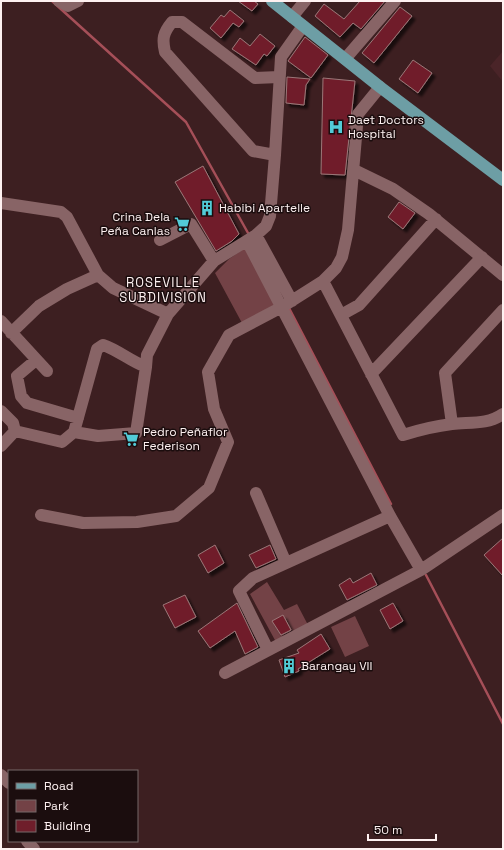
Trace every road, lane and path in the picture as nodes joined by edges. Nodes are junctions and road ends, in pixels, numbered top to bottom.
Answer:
1 (59, 1) edge
2 (78, 1) edge
3 (272, 1) edge
4 (305, 1) edge
5 (395, 1) edge
6 (292, 17) junction
7 (303, 26) junction
8 (345, 59) junction
9 (279, 77) junction
10 (380, 86) junction
11 (276, 155) junction
12 (354, 170) junction
13 (503, 180) edge
14 (1, 203) edge
15 (436, 219) junction
16 (251, 238) junction
17 (160, 240) dead end
18 (482, 257) junction
19 (214, 261) junction
20 (98, 275) junction
21 (503, 275) edge
22 (323, 281) junction
23 (287, 304) junction
24 (503, 310) edge
25 (168, 314) junction
26 (341, 315) junction
27 (1, 321) edge
28 (11, 333) junction
29 (36, 360) junction
30 (146, 367) junction
31 (47, 372) dead end
32 (371, 374) junction
33 (1, 411) edge
34 (503, 414) edge
35 (78, 418) junction
36 (452, 424) junction
37 (15, 431) junction
38 (74, 432) junction
39 (1, 446) edge
40 (256, 493) dead end
41 (41, 515) dead end
42 (503, 515) edge
43 (390, 516) junction
44 (286, 563) junction
45 (421, 570) junction
46 (268, 650) junction
47 (225, 673) dead end

1 - 2 street
3 - 6 main road
4 - 6 street
5 - 8 street
6 - 7 main road
7 - 8 main road
7 - 9 street
8 - 10 main road
9 - 11 street
9 - 11 street
10 - 12 street
10 - 13 main road
11 - 16 street
12 - 15 street
12 - 22 street
14 - 20 street
15 - 18 street
15 - 26 street
16 - 19 street
16 - 23 street
17 - 19 street
18 - 21 street
18 - 32 street
19 - 25 street
20 - 25 street
20 - 28 street
22 - 23 street
22 - 26 street
23 - 41 street
23 - 43 street
24 - 36 street
25 - 30 street
26 - 32 street
27 - 28 street
28 - 29 street
29 - 31 street
29 - 35 street
30 - 35 street
30 - 38 street
32 - 36 street
33 - 37 street
34 - 36 street
35 - 38 street
37 - 38 street
37 - 39 street
40 - 44 street
42 - 45 street
43 - 44 street
43 - 45 street
44 - 46 street
45 - 46 street
46 - 47 street

